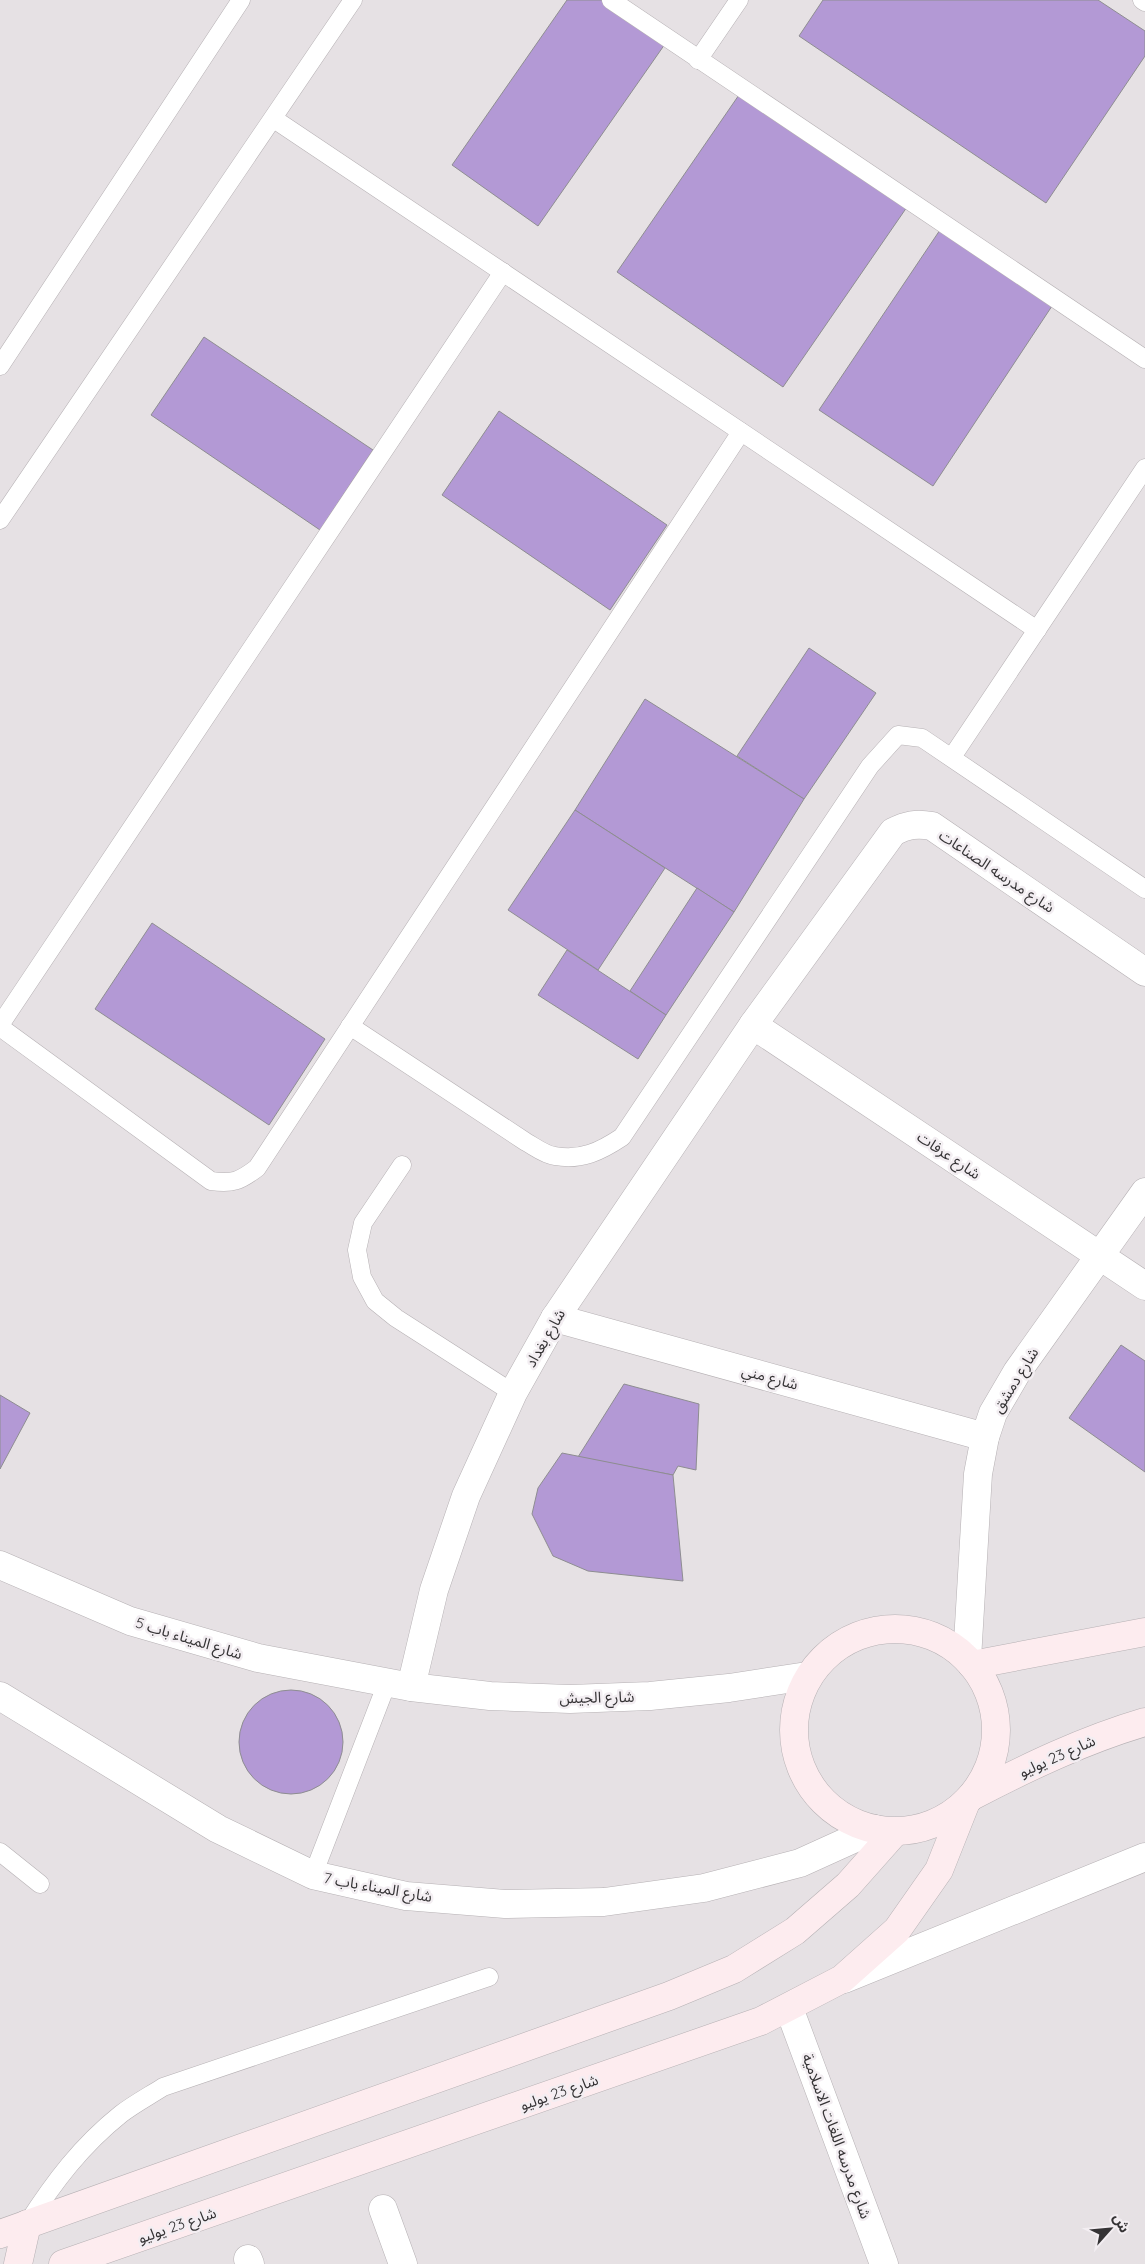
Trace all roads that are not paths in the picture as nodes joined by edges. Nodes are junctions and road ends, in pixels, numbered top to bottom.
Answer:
1 (241, 0) edge
2 (353, 0) edge
3 (611, 0) edge
4 (740, 0) edge
5 (1142, 0) edge
6 (1145, 2) edge
7 (698, 60) junction
8 (274, 119) junction
9 (504, 272) junction
10 (1145, 358) edge
11 (0, 366) edge
12 (741, 432) junction
13 (1145, 468) edge
14 (0, 520) edge
15 (1037, 630) junction
16 (952, 757) junction
17 (1145, 888) edge
18 (1145, 972) edge
19 (753, 1025) junction
20 (0, 1026) edge
21 (350, 1026) junction
22 (402, 1165) dead end
23 (1145, 1192) edge
24 (1100, 1256) junction
25 (1145, 1286) edge
26 (555, 1318) junction
27 (513, 1393) junction
28 (985, 1437) junction
29 (0, 1564) edge
30 (1145, 1632) edge
31 (970, 1662) junction
32 (807, 1676) junction
33 (399, 1685) junction
34 (0, 1696) edge
35 (1145, 1722) edge
36 (969, 1799) junction
37 (885, 1830) junction
38 (0, 1852) edge
39 (1145, 1857) edge
40 (313, 1875) junction
41 (40, 1884) dead end
42 (489, 1977) dead end
43 (842, 1979) junction
44 (789, 2008) junction
45 (383, 2208) dead end
46 (27, 2224) junction
47 (0, 2234) edge
48 (18, 2264) edge
49 (63, 2264) edge
50 (403, 2264) edge
51 (884, 2264) edge

1 - 11 lane
2 - 8 lane
3 - 7 lane
4 - 7 lane
5 - 6 lane
7 - 10 lane
8 - 9 lane
8 - 14 lane
9 - 12 lane
9 - 20 lane
12 - 15 lane
12 - 21 lane
13 - 15 lane
15 - 16 lane
16 - 17 lane
16 - 21 lane
18 - 19 street, شارع مدرسه الصناعات
19 - 24 street, شارع عرفات
19 - 26 street, شارع بغداد
20 - 21 lane
22 - 27 lane
23 - 24 street, شارع دمشق
24 - 25 street, شارع عرفات
24 - 28 street, شارع دمشق
26 - 27 street, شارع بغداد
26 - 28 street, شارع مني
27 - 33 street, شارع بغداد
28 - 31 street, شارع دمشق
29 - 33 street, شارع الميناء باب 5
30 - 31 main road
31 - 32 main road
31 - 36 main road
32 - 33 street, شارع الجيش
32 - 37 main road
33 - 40 lane
34 - 40 street, شارع الميناء باب 7
35 - 36 main road, شارع 23 يوليو
36 - 37 main road
36 - 43 main road, شارع 23 يوليو
37 - 40 street, شارع الميناء باب 7
37 - 46 main road
38 - 41 lane
39 - 43 street
42 - 46 lane
43 - 44 main road, شارع 23 يوليو
44 - 49 main road, شارع 23 يوليو
44 - 51 street, شارع مدرسه اللغات الاسلامية
45 - 50 street
46 - 47 main road
46 - 48 main road

